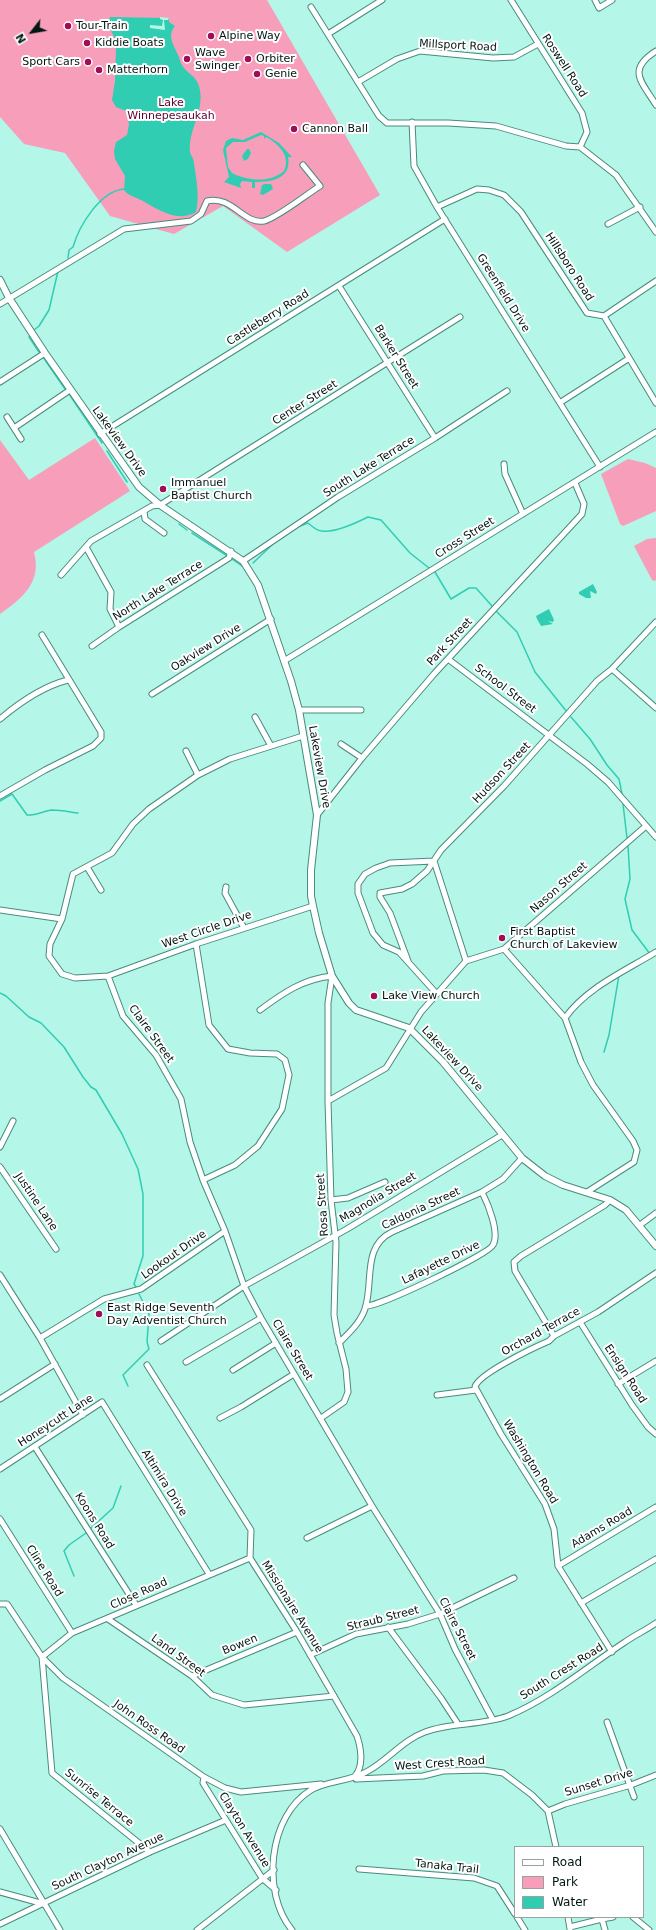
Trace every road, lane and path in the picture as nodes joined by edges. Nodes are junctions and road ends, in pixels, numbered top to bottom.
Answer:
1 (382, 0) edge
2 (511, 0) edge
3 (595, 0) edge
4 (612, 0) edge
5 (311, 7) dead end
6 (328, 34) junction
7 (538, 44) junction
8 (656, 51) edge
9 (358, 82) junction
10 (656, 105) edge
11 (412, 122) junction
12 (580, 147) junction
13 (303, 165) dead end
14 (437, 207) junction
15 (640, 207) junction
16 (445, 219) junction
17 (608, 224) dead end
18 (656, 232) edge
19 (0, 280) edge
20 (656, 281) edge
21 (339, 286) junction
22 (9, 298) junction
23 (0, 304) edge
24 (604, 316) junction
25 (460, 318) dead end
26 (45, 353) junction
27 (628, 359) junction
28 (388, 363) junction
29 (0, 382) edge
30 (70, 390) junction
31 (507, 391) dead end
32 (560, 402) junction
33 (656, 403) edge
34 (7, 417) dead end
35 (14, 428) junction
36 (656, 432) edge
37 (100, 434) junction
38 (435, 438) junction
39 (21, 439) dead end
40 (504, 464) dead end
41 (600, 467) junction
42 (575, 483) junction
43 (160, 505) junction
44 (144, 511) junction
45 (523, 514) junction
46 (164, 532) dead end
47 (86, 547) junction
48 (231, 551) junction
49 (243, 561) junction
50 (61, 575) dead end
51 (271, 619) junction
52 (656, 622) edge
53 (119, 627) junction
54 (42, 635) dead end
55 (92, 646) dead end
56 (448, 659) junction
57 (284, 661) junction
58 (612, 670) junction
59 (68, 680) junction
60 (152, 694) dead end
61 (656, 708) edge
62 (299, 710) junction
63 (361, 710) dead end
64 (255, 717) dead end
65 (0, 719) edge
66 (303, 736) junction
67 (549, 736) junction
68 (341, 744) dead end
69 (271, 746) junction
70 (186, 752) dead end
71 (362, 758) junction
72 (198, 775) junction
73 (0, 796) edge
74 (317, 815) junction
75 (646, 826) junction
76 (656, 837) edge
77 (434, 861) junction
78 (87, 867) junction
79 (226, 887) dead end
80 (101, 890) dead end
81 (313, 906) junction
82 (0, 910) edge
83 (62, 919) junction
84 (244, 928) junction
85 (196, 944) junction
86 (504, 949) junction
87 (656, 952) edge
88 (408, 961) junction
89 (466, 961) junction
90 (108, 976) junction
91 (332, 976) junction
92 (436, 993) junction
93 (260, 1010) dead end
94 (565, 1018) junction
95 (409, 1028) junction
96 (328, 1101) junction
97 (13, 1121) dead end
98 (502, 1134) junction
99 (0, 1147) edge
100 (522, 1158) junction
101 (0, 1167) edge
102 (204, 1180) junction
103 (385, 1182) dead end
104 (482, 1192) junction
105 (587, 1192) junction
106 (331, 1200) junction
107 (610, 1200) junction
108 (656, 1212) edge
109 (640, 1225) junction
110 (225, 1231) junction
111 (335, 1236) junction
112 (656, 1246) edge
113 (56, 1249) dead end
114 (656, 1273) edge
115 (0, 1275) edge
116 (244, 1286) junction
117 (366, 1306) junction
118 (261, 1318) junction
119 (580, 1322) junction
120 (554, 1336) junction
121 (40, 1338) junction
122 (161, 1341) dead end
123 (339, 1342) junction
124 (276, 1343) junction
125 (656, 1361) edge
126 (186, 1362) dead end
127 (55, 1364) junction
128 (148, 1365) dead end
129 (233, 1370) dead end
130 (294, 1374) junction
131 (618, 1384) junction
132 (476, 1390) junction
133 (0, 1392) edge
134 (436, 1395) dead end
135 (2, 1398) edge
136 (102, 1402) joint
137 (83, 1415) junction
138 (220, 1418) dead end
139 (321, 1418) junction
140 (656, 1434) edge
141 (35, 1447) junction
142 (0, 1469) edge
143 (372, 1506) junction
144 (656, 1507) edge
145 (0, 1519) edge
146 (307, 1538) dead end
147 (250, 1558) junction
148 (656, 1559) edge
149 (558, 1566) junction
150 (208, 1574) junction
151 (514, 1578) dead end
152 (581, 1603) junction
153 (0, 1604) edge
154 (136, 1605) junction
155 (440, 1614) junction
156 (108, 1619) junction
157 (656, 1623) edge
158 (388, 1627) junction
159 (297, 1632) junction
160 (72, 1633) junction
161 (612, 1652) junction
162 (310, 1655) junction
163 (42, 1657) junction
164 (192, 1676) junction
165 (334, 1696) junction
166 (493, 1720) junction
167 (607, 1722) dead end
168 (458, 1724) junction
169 (656, 1775) edge
170 (204, 1777) junction
171 (353, 1779) junction
172 (325, 1784) junction
173 (631, 1785) junction
174 (634, 1797) dead end
175 (548, 1810) junction
176 (226, 1820) junction
177 (0, 1828) edge
178 (556, 1846) edge
179 (150, 1852) junction
180 (359, 1869) dead end
181 (274, 1870) junction
182 (262, 1878) junction
183 (276, 1890) junction
184 (0, 1892) edge
185 (44, 1904) junction
186 (514, 1912) edge
187 (518, 1918) edge
188 (568, 1918) edge
189 (608, 1918) edge
190 (633, 1918) edge
191 (602, 1919) junction
192 (0, 1924) edge
193 (570, 1928) edge
194 (60, 1930) edge
195 (197, 1930) edge
196 (292, 1930) edge
197 (525, 1930) edge
198 (605, 1930) edge
199 (649, 1930) edge

1 - 6 street
2 - 7 street, Roswell Road
3 - 4 street
5 - 6 street
6 - 9 street
7 - 9 street, Millsport Road
7 - 12 street, Roswell Road
8 - 10 street
9 - 11 street
11 - 12 street
11 - 14 street, Greenfield Drive
12 - 15 street
13 - 22 street
14 - 16 street, Greenfield Drive
14 - 24 street, Hillsboro Road
15 - 17 street
15 - 18 street
16 - 21 street, Castleberry Road
16 - 32 street, Greenfield Drive
19 - 22 main road, Lakeview Drive
20 - 24 street
21 - 28 street, Barker Street
21 - 37 street, Castleberry Road
22 - 23 street
22 - 26 main road, Lakeview Drive
24 - 27 street
25 - 28 street, Center Street
26 - 29 street
26 - 30 main road, Lakeview Drive
27 - 32 street
27 - 33 street
28 - 38 street, Barker Street
28 - 43 street, Center Street
30 - 35 street
30 - 37 main road, Lakeview Drive
31 - 38 street, South Lake Terrace
32 - 41 street, Greenfield Drive
34 - 35 street
35 - 39 street
36 - 41 street, Cross Street
37 - 43 main road, Lakeview Drive
38 - 49 street, South Lake Terrace
40 - 45 street
41 - 42 street, Cross Street
42 - 45 street, Cross Street
42 - 56 street, Park Street
43 - 44 street, Center Street
43 - 48 main road, Lakeview Drive
44 - 46 street
44 - 47 street, Center Street
45 - 57 street, Cross Street
47 - 50 street, Center Street
47 - 53 street
48 - 49 main road, Lakeview Drive
48 - 53 street, North Lake Terrace
49 - 51 main road, Lakeview Drive
51 - 57 main road, Lakeview Drive
51 - 60 street, Oakview Drive
52 - 58 street, Hudson Street
53 - 55 street, North Lake Terrace
54 - 59 street
56 - 67 street, School Street
56 - 71 street, Park Street
57 - 62 main road, Lakeview Drive
58 - 61 street
58 - 67 street, Hudson Street
59 - 65 street
59 - 73 street
62 - 63 street
62 - 66 main road, Lakeview Drive
64 - 69 street
66 - 69 street
66 - 74 main road, Lakeview Drive
67 - 75 street, School Street
67 - 77 street, Hudson Street
68 - 71 street
69 - 72 street
70 - 72 street
71 - 74 street, Park Street
72 - 78 street
74 - 81 main road, Lakeview Drive
75 - 76 street, School Street
75 - 86 street, Nason Street
77 - 88 street, Hudson Street
77 - 88 street
77 - 89 street
78 - 80 street
78 - 83 street, West Circle Drive
79 - 84 street
81 - 84 street, West Circle Drive
81 - 91 main road, Lakeview Drive
82 - 83 street
83 - 90 street, West Circle Drive
84 - 85 street, West Circle Drive
85 - 90 street, West Circle Drive
85 - 102 street
86 - 89 street, Nason Street
86 - 94 street
87 - 94 street
88 - 92 street
89 - 92 street, Nason Street
90 - 102 street, Claire Street
91 - 93 street
91 - 95 main road, Lakeview Drive
91 - 96 street, Rosa Street
92 - 95 street, Nason Street
94 - 105 street
95 - 96 street, Nason Street
95 - 98 main road, Lakeview Drive
96 - 106 street, Rosa Street
97 - 99 street
98 - 100 main road, Lakeview Drive
98 - 111 street, Magnolia Street
100 - 104 street, Caldonia Street
100 - 105 main road, Lakeview Drive
101 - 113 street, Justine Lane
102 - 110 street, Claire Street
103 - 106 street
104 - 117 street, Caldonia Street
104 - 117 street, Lafayette Drive
105 - 107 main road, Lakeview Drive
106 - 111 street, Rosa Street
107 - 109 main road, Lakeview Drive
107 - 120 street
108 - 109 street
109 - 112 main road, Lakeview Drive
110 - 116 street, Claire Street
110 - 121 street, Lookout Drive
111 - 116 street, Magnolia Street
111 - 123 street, Rosa Street
114 - 119 street, Orchard Terrace
115 - 121 street
116 - 118 street, Claire Street
116 - 122 street, Magnolia Street
117 - 123 street, Caldonia Street
118 - 124 street, Claire Street
118 - 126 street
119 - 120 street, Orchard Terrace
119 - 131 street, Ensign Road
120 - 132 street, Orchard Terrace
121 - 127 street
123 - 139 street, Rosa Street
124 - 129 street
124 - 130 street, Claire Street
125 - 131 street
127 - 135 street
127 - 137 street
128 - 147 street, Missionaire Avenue
130 - 138 street
130 - 139 street, Claire Street
131 - 140 street, Ensign Road
132 - 134 street
132 - 149 street, Washington Road
133 - 135 street
136 - 137 street, Honeycutt Lane
136 - 150 street, Altimira Drive
137 - 141 street, Honeycutt Lane
139 - 143 street, Claire Street
141 - 142 street, Honeycutt Lane
141 - 154 street, Koons Road
143 - 146 street
143 - 155 street, Claire Street
144 - 149 street, Adams Road
145 - 160 street, Cline Road
147 - 150 street, Close Road
147 - 159 street, Missionaire Avenue
148 - 152 street
149 - 152 street, Washington Road
150 - 154 street, Close Road
151 - 155 street, Straub Street
152 - 161 street, Washington Road
153 - 163 street, John Ross Road
154 - 156 street, Close Road
155 - 158 street, Straub Street
155 - 166 street, Claire Street
156 - 160 street, Close Road
156 - 164 street, Land Street
157 - 161 street, South Crest Road
158 - 162 street, Straub Street
158 - 168 street
159 - 162 street, Missionaire Avenue
159 - 164 street, Bowen
160 - 163 street, Close Road
161 - 166 street, South Crest Road
162 - 165 street, Missionaire Avenue
163 - 170 street, John Ross Road
163 - 179 street, Sunrise Terrace
164 - 165 street, Land Street
165 - 171 street, Missionaire Avenue
166 - 168 street, South Crest Road
167 - 173 street
168 - 171 street, South Crest Road
169 - 173 street, Sunset Drive
170 - 172 street, John Ross Road
170 - 176 street, Clayton Avenue
171 - 172 street, South Crest Road
171 - 175 street, West Crest Road
172 - 181 street, South Crest Road
173 - 174 street
173 - 175 street, Sunset Drive
175 - 178 street
176 - 179 street, South Clayton Avenue
176 - 182 street, Clayton Avenue
177 - 185 street
179 - 185 street, South Clayton Avenue
180 - 186 street, Tanaka Trail
181 - 182 street
181 - 183 street, South Crest Road
182 - 183 street, Clayton Avenue
182 - 195 street
183 - 196 street, South Crest Road
184 - 185 street
185 - 192 street, South Clayton Avenue
185 - 194 street
187 - 197 street
188 - 193 street
189 - 191 street
190 - 199 street
191 - 193 street
191 - 198 street

